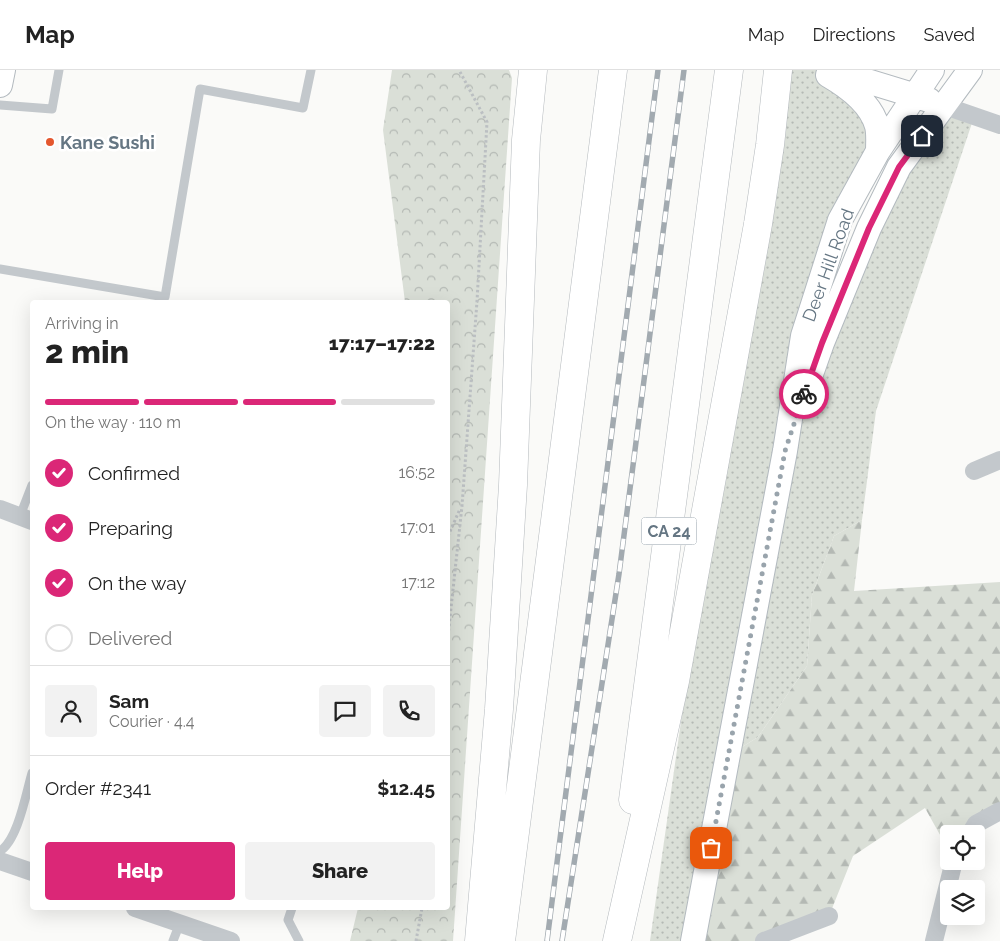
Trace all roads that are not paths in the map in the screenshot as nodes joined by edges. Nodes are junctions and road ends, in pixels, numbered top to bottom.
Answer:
1 (2, 70) edge
2 (60, 70) edge
3 (311, 70) edge
4 (533, 70) edge
5 (729, 70) edge
6 (778, 70) edge
7 (820, 70) edge
8 (830, 70) edge
9 (932, 70) edge
10 (970, 70) edge
11 (611, 78) edge
12 (0, 85) edge
13 (916, 95) junction
14 (0, 105) edge
15 (945, 106) junction
16 (1000, 125) edge
17 (878, 151) junction
18 (0, 270) edge
19 (785, 451) junction
20 (1000, 460) edge
21 (974, 472) dead end
22 (30, 496) edge
23 (0, 509) edge
24 (26, 519) edge
25 (30, 780) edge
26 (1000, 811) edge
27 (28, 812) edge
28 (975, 825) edge
29 (0, 851) edge
30 (0, 861) edge
31 (952, 870) edge
32 (30, 871) edge
33 (141, 910) edge
34 (291, 910) edge
35 (829, 916) dead end
36 (180, 923) junction
37 (173, 941) edge
38 (231, 941) edge
39 (300, 941) edge
40 (480, 941) edge
41 (500, 941) edge
42 (612, 941) edge
43 (617, 941) edge
44 (693, 941) edge
45 (764, 941) edge
46 (934, 941) edge

1 - 12 street
2 - 14 lane
3 - 18 lane
4 - 40 highway
5 - 42 highway, CA 24
6 - 43 highway
7 - 17 street
8 - 13 street
9 - 13 street, Deer Hill Road
10 - 15 street, Deer Hill Road
11 - 41 highway
13 - 15 street
13 - 17 street, Deer Hill Road
15 - 16 street
15 - 19 street, Deer Hill Road
17 - 19 street, Deer Hill Road
19 - 44 street, Deer Hill Road
20 - 21 street
22 - 24 lane
23 - 24 street
25 - 27 lane
26 - 28 street
27 - 29 lane
30 - 32 street
31 - 46 street
33 - 36 street
34 - 39 lane
35 - 45 street
36 - 37 lane
36 - 38 street

